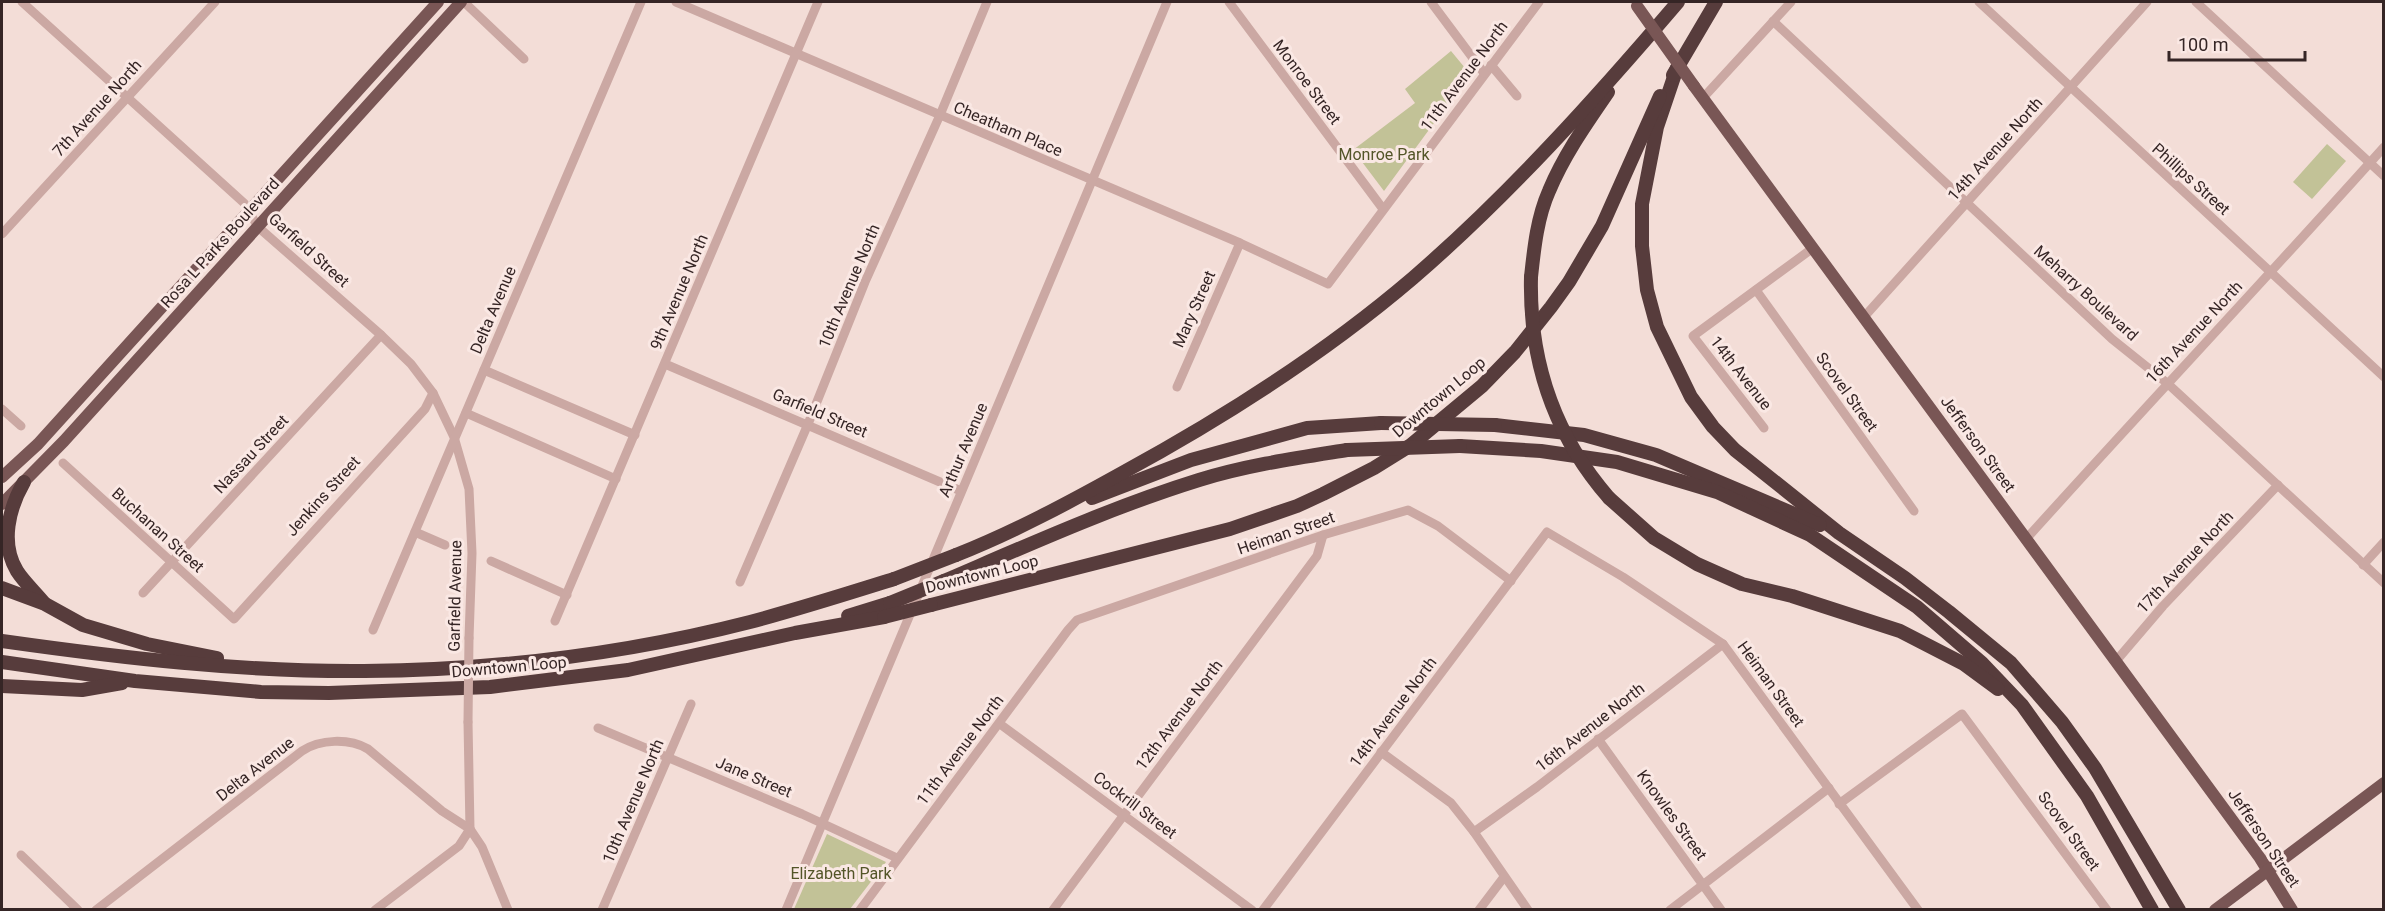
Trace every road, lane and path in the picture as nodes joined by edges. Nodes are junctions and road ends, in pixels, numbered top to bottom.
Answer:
1 (22, 2) edge
2 (215, 2) edge
3 (438, 2) edge
4 (462, 2) edge
5 (641, 2) edge
6 (676, 2) edge
7 (818, 2) edge
8 (987, 2) edge
9 (1167, 2) edge
10 (1229, 2) edge
11 (1431, 2) edge
12 (1678, 2) edge
13 (1716, 2) edge
14 (1791, 2) edge
15 (1978, 2) edge
16 (2147, 2) edge
17 (2196, 2) edge
18 (1533, 4) edge
19 (1636, 4) edge
20 (1773, 21) junction
21 (796, 53) junction
22 (1633, 55) junction
23 (524, 59) dead end
24 (1677, 68) junction
25 (1487, 69) junction
26 (2070, 88) junction
27 (1516, 96) dead end
28 (127, 97) junction
29 (1702, 99) junction
30 (940, 116) junction
31 (2384, 147) edge
32 (2369, 163) junction
33 (2384, 177) edge
34 (1092, 181) junction
35 (1967, 203) junction
36 (1383, 209) junction
37 (248, 212) junction
38 (258, 227) junction
39 (2, 234) edge
40 (1240, 243) junction
41 (1813, 248) junction
42 (2270, 272) junction
43 (1328, 284) joint
44 (1755, 290) junction
45 (1864, 317) junction
46 (381, 335) junction
47 (665, 364) junction
48 (484, 370) junction
49 (2384, 377) edge
50 (2167, 383) junction
51 (1177, 387) dead end
52 (433, 393) junction
53 (2, 409) edge
54 (466, 413) junction
55 (808, 424) junction
56 (21, 426) dead end
57 (1764, 428) dead end
58 (635, 435) junction
59 (454, 437) junction
60 (63, 463) dead end
61 (2, 477) edge
62 (616, 479) junction
63 (24, 482) junction
64 (2278, 485) junction
65 (962, 491) junction
66 (2, 504) edge
67 (1914, 511) dead end
68 (1043, 517) junction
69 (415, 532) junction
70 (1547, 532) joint
71 (1839, 533) junction
72 (1323, 535) junction
73 (2027, 538) junction
74 (2384, 542) edge
75 (445, 545) dead end
76 (491, 561) dead end
77 (171, 563) junction
78 (2363, 565) junction
79 (1511, 581) junction
80 (740, 582) dead end
81 (2384, 583) edge
82 (2, 588) edge
83 (143, 593) dead end
84 (567, 595) junction
85 (45, 604) junction
86 (1090, 615) joint
87 (234, 618) joint
88 (555, 621) dead end
89 (373, 630) dead end
90 (795, 633) junction
91 (2, 641) edge
92 (1723, 644) junction
93 (2116, 661) junction
94 (2, 662) edge
95 (269, 669) junction
96 (135, 681) junction
97 (2, 686) edge
98 (690, 705) dead end
99 (2022, 705) junction
100 (1000, 724) junction
101 (598, 728) dead end
102 (1598, 739) junction
103 (1381, 752) junction
104 (669, 757) junction
105 (2384, 783) edge
106 (1829, 788) junction
107 (1839, 804) junction
108 (1123, 814) junction
109 (822, 823) junction
110 (470, 829) junction
111 (1474, 832) junction
112 (21, 855) dead end
113 (897, 858) junction
114 (2268, 869) junction
115 (1504, 877) junction
116 (1704, 885) junction
117 (78, 909) edge
118 (96, 909) edge
119 (375, 909) edge
120 (508, 909) edge
121 (602, 909) edge
122 (786, 909) edge
123 (860, 909) edge
124 (1053, 909) edge
125 (1252, 909) edge
126 (1263, 909) edge
127 (1479, 909) edge
128 (1528, 909) edge
129 (1670, 909) edge
130 (1721, 909) edge
131 (1918, 909) edge
132 (2107, 909) edge
133 (2152, 909) edge
134 (2179, 909) edge
135 (2215, 909) edge
136 (2292, 909) edge

1 - 28 street, Garfield Street
2 - 28 street, 7th Avenue North
3 - 37 main road, Rosa L Parks Boulevard
4 - 23 street
4 - 38 main road, Rosa L Parks Boulevard
5 - 48 street, Delta Avenue
6 - 21 street, Cheatham Place
7 - 21 street, 9th Avenue North
8 - 30 street, 10th Avenue North
9 - 34 street, Arthur Avenue
10 - 36 street, Monroe Street
11 - 25 street
12 - 22 highway, Downtown Loop
13 - 24 highway, Downtown Loop
14 - 20 street
15 - 26 street, Phillips Street
16 - 26 street, 14th Avenue North
17 - 32 street
18 - 25 street, 11th Avenue North
19 - 29 main road, Jefferson Street, bridge
20 - 29 street
20 - 35 street, Meharry Boulevard
21 - 30 street, Cheatham Place
21 - 47 street, 9th Avenue North
22 - 68 highway, Downtown Loop
22 - 99 highway, bridge
24 - 71 highway
24 - 90 highway, Downtown Loop, bridge
25 - 27 street
25 - 36 street, 11th Avenue North
26 - 35 street, 14th Avenue North
26 - 42 street, Phillips Street
28 - 37 street, Garfield Street
28 - 39 street, 7th Avenue North
29 - 41 main road, Jefferson Street
30 - 34 street, Cheatham Place
30 - 55 street, 10th Avenue North
31 - 32 street, 16th Avenue North
32 - 33 street
32 - 42 street, 16th Avenue North
34 - 40 street, Cheatham Place
34 - 65 street, Arthur Avenue
35 - 45 street, 14th Avenue North
35 - 50 street, Meharry Boulevard
36 - 43 street, 11th Avenue North
37 - 38 street, Garfield Street
37 - 61 main road, Rosa L Parks Boulevard
38 - 46 street, Garfield Street
38 - 63 main road, Rosa L Parks Boulevard
40 - 43 street, Cheatham Place
40 - 51 street, Mary Street
41 - 44 street
41 - 45 main road, Jefferson Street
42 - 49 street, Phillips Street
42 - 50 street, 16th Avenue North
44 - 57 street, 14th Avenue
44 - 67 street, Scovel Street
45 - 73 main road, Jefferson Street
46 - 52 street, Garfield Street
46 - 77 street, Nassau Street
47 - 55 street, Garfield Street
47 - 58 street, 9th Avenue North
48 - 54 street, Delta Avenue
48 - 58 street
50 - 64 street, Meharry Boulevard
50 - 73 street, 16th Avenue North
52 - 59 street, Garfield Street
52 - 87 street, Jenkins Street
53 - 56 street
54 - 59 street, Delta Avenue
54 - 62 street
55 - 65 street, Garfield Street
55 - 80 street, 10th Avenue North
58 - 62 street, 9th Avenue North
59 - 69 street, Delta Avenue
59 - 110 street, Garfield Avenue, bridge
60 - 77 street, Buchanan Street
62 - 84 street, 9th Avenue North
63 - 66 main road, Rosa L Parks Boulevard
63 - 85 highway
64 - 78 street, Meharry Boulevard
64 - 93 street, 17th Avenue North
65 - 109 street, Arthur Avenue
68 - 71 highway, bridge
68 - 95 highway, Downtown Loop, bridge
69 - 75 street
69 - 89 street, Delta Avenue
70 - 79 street, 14th Avenue North
70 - 92 street, Heiman Street
71 - 134 highway
72 - 79 street, Heiman Street
72 - 86 street, Heiman Street
72 - 108 street, 12th Avenue North
73 - 93 main road, Jefferson Street
74 - 78 street
76 - 84 street
77 - 83 street, Nassau Street
77 - 87 street, Buchanan Street
78 - 81 street, Meharry Boulevard
79 - 103 street, 14th Avenue North
82 - 85 highway
84 - 88 street, 9th Avenue North
85 - 95 highway
86 - 100 street, 11th Avenue North
90 - 96 highway, Downtown Loop
90 - 99 highway, bridge
91 - 95 highway, Downtown Loop
92 - 102 street, 16th Avenue North
92 - 106 street, Heiman Street
93 - 114 main road, Jefferson Street
94 - 96 highway, Downtown Loop
96 - 97 highway
98 - 104 street, 10th Avenue North
99 - 133 highway
100 - 108 street, Cockrill Street
100 - 113 street, 11th Avenue North
101 - 104 street, Jane Street
102 - 111 street, 16th Avenue North
102 - 116 street, Knowles Street
103 - 111 street
103 - 126 street, 14th Avenue North
104 - 109 street, Jane Street
104 - 121 street, 10th Avenue North
105 - 114 main road
106 - 107 street, Heiman Street
106 - 116 street
107 - 131 street, Heiman Street
107 - 132 street, Scovel Street
108 - 124 street, 12th Avenue North
108 - 125 street, Cockrill Street
109 - 113 street, Jane Street
109 - 122 street, Arthur Avenue
110 - 118 street, Delta Avenue
110 - 119 street
110 - 120 street
111 - 115 street
112 - 117 street
113 - 123 street, 11th Avenue North
114 - 135 main road
114 - 136 main road, Jefferson Street
115 - 127 street
115 - 128 street
116 - 129 street
116 - 130 street, Knowles Street

